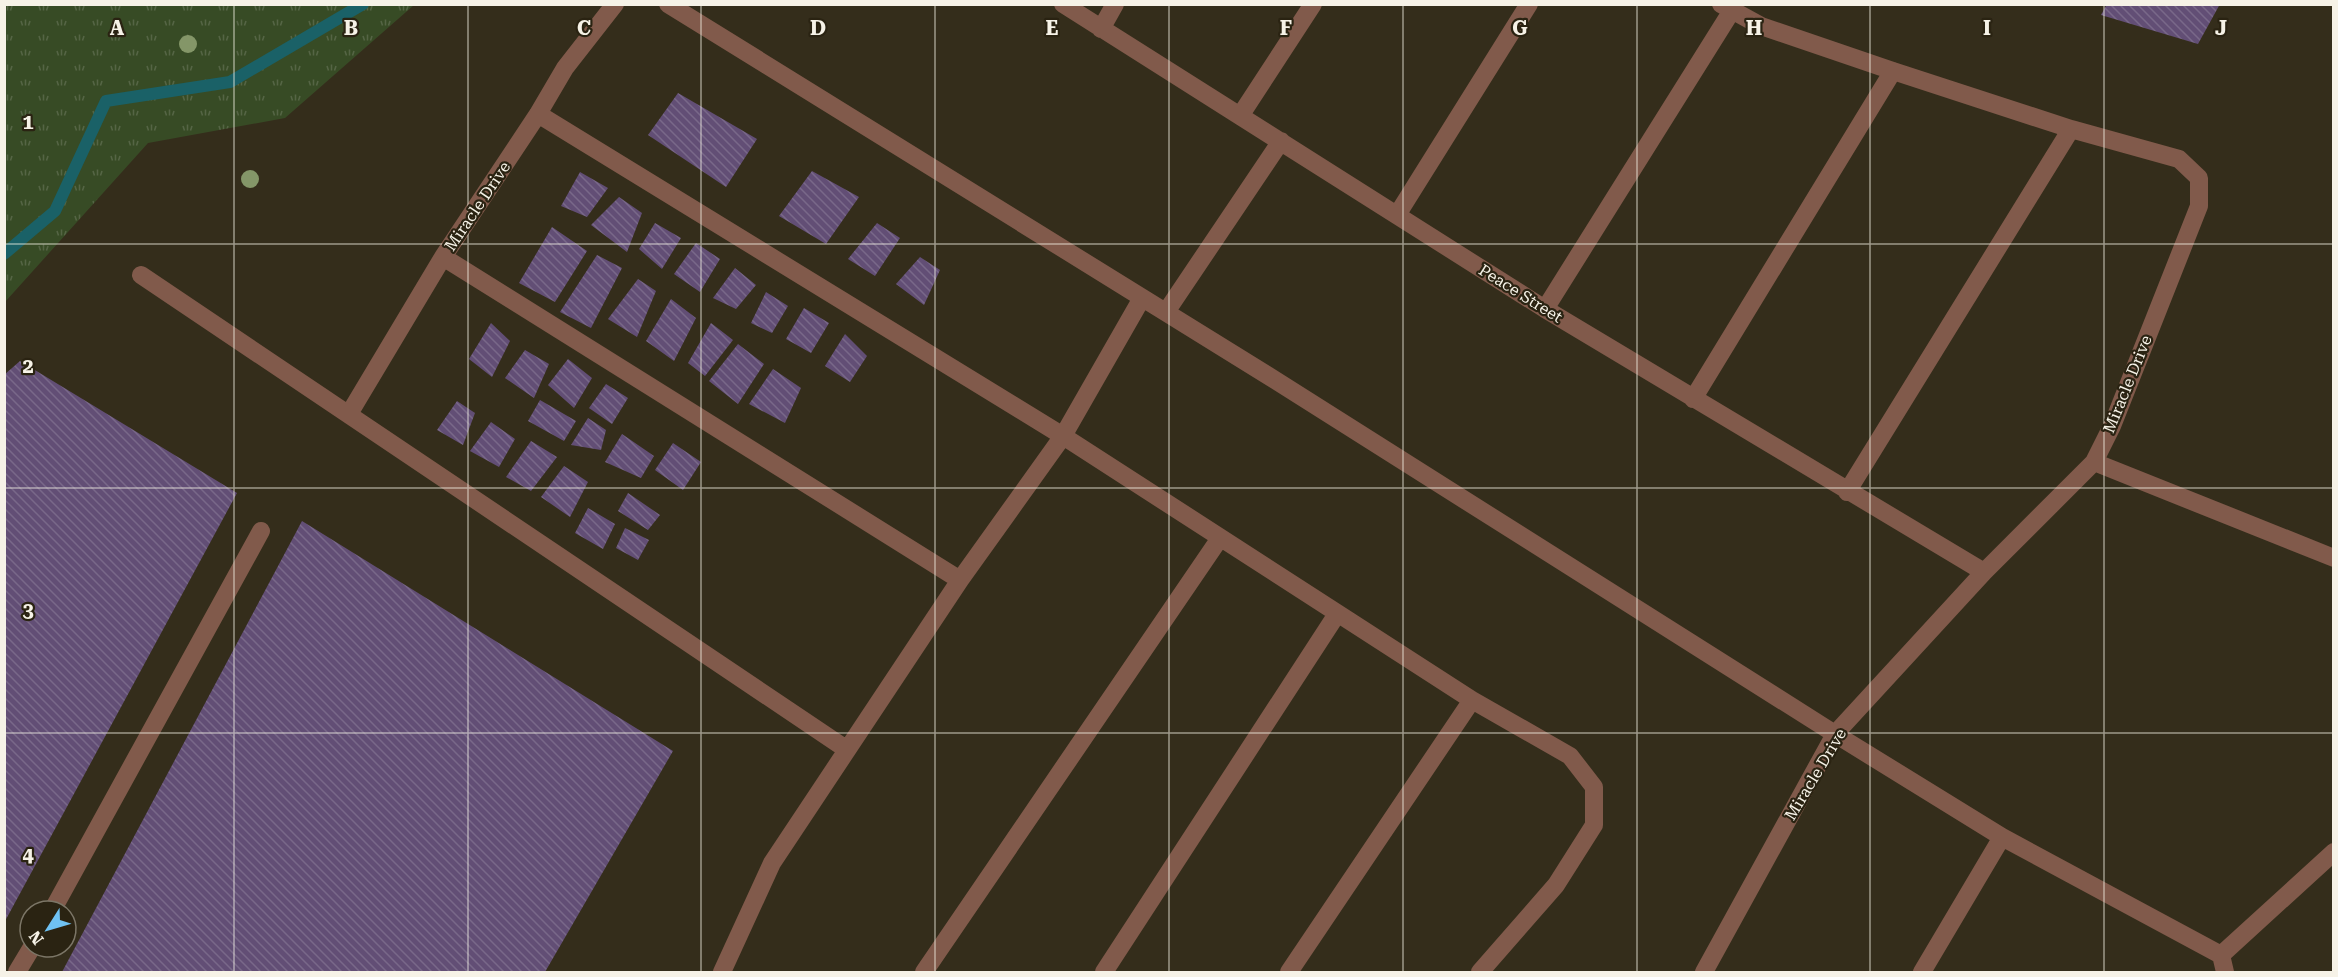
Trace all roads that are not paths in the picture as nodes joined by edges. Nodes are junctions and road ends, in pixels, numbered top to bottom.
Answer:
1 (615, 4) edge
2 (668, 4) edge
3 (1063, 4) edge
4 (1115, 4) edge
5 (1313, 4) edge
6 (1529, 4) edge
7 (1726, 8) edge
8 (1101, 29) junction
9 (1893, 71) junction
10 (538, 114) junction
11 (1240, 116) junction
12 (2071, 129) junction
13 (1281, 141) junction
14 (1397, 215) junction
15 (443, 256) junction
16 (141, 275) dead end
17 (1142, 298) junction
18 (1545, 309) junction
19 (1166, 312) junction
20 (1693, 399) junction
21 (349, 414) junction
22 (1063, 436) junction
23 (2094, 462) junction
24 (1848, 492) junction
25 (261, 531) dead end
26 (1220, 538) junction
27 (2334, 558) edge
28 (1984, 572) junction
29 (960, 580) junction
30 (1337, 614) junction
31 (1472, 700) junction
32 (1835, 734) junction
33 (846, 749) junction
34 (2002, 837) junction
35 (2334, 852) edge
36 (59, 899) edge
37 (25, 959) edge
38 (2223, 964) edge
39 (730, 970) edge
40 (17, 972) edge
41 (924, 972) edge
42 (1104, 972) edge
43 (1289, 972) edge
44 (1480, 972) edge
45 (1704, 972) edge
46 (1922, 972) edge

1 - 10 street, Miracle Drive
2 - 17 street
3 - 8 street, Peace Street
4 - 8 street
5 - 11 street
6 - 14 street
7 - 9 street, Miracle Drive
7 - 18 street
8 - 11 street, Peace Street
9 - 12 street, Miracle Drive
9 - 20 street
10 - 15 street, Miracle Drive
10 - 22 street
11 - 13 street, Peace Street
12 - 23 street, Miracle Drive
12 - 24 street
13 - 14 street, Peace Street
13 - 19 street
14 - 18 street, Peace Street
15 - 21 street, Miracle Drive
15 - 29 street
16 - 21 street
17 - 19 street
17 - 22 street
18 - 20 street, Peace Street
19 - 32 street
20 - 24 street, Peace Street
21 - 33 street
22 - 26 street
22 - 29 street
23 - 27 street
23 - 28 street, Miracle Drive
24 - 28 street, Peace Street
25 - 36 street
26 - 30 street
26 - 41 street
28 - 32 street, Miracle Drive
29 - 33 street
30 - 31 street
30 - 42 street
31 - 43 street
31 - 44 street
32 - 34 street
32 - 45 street, Miracle Drive
33 - 39 street
34 - 38 street
34 - 46 street
35 - 38 street
37 - 40 street

